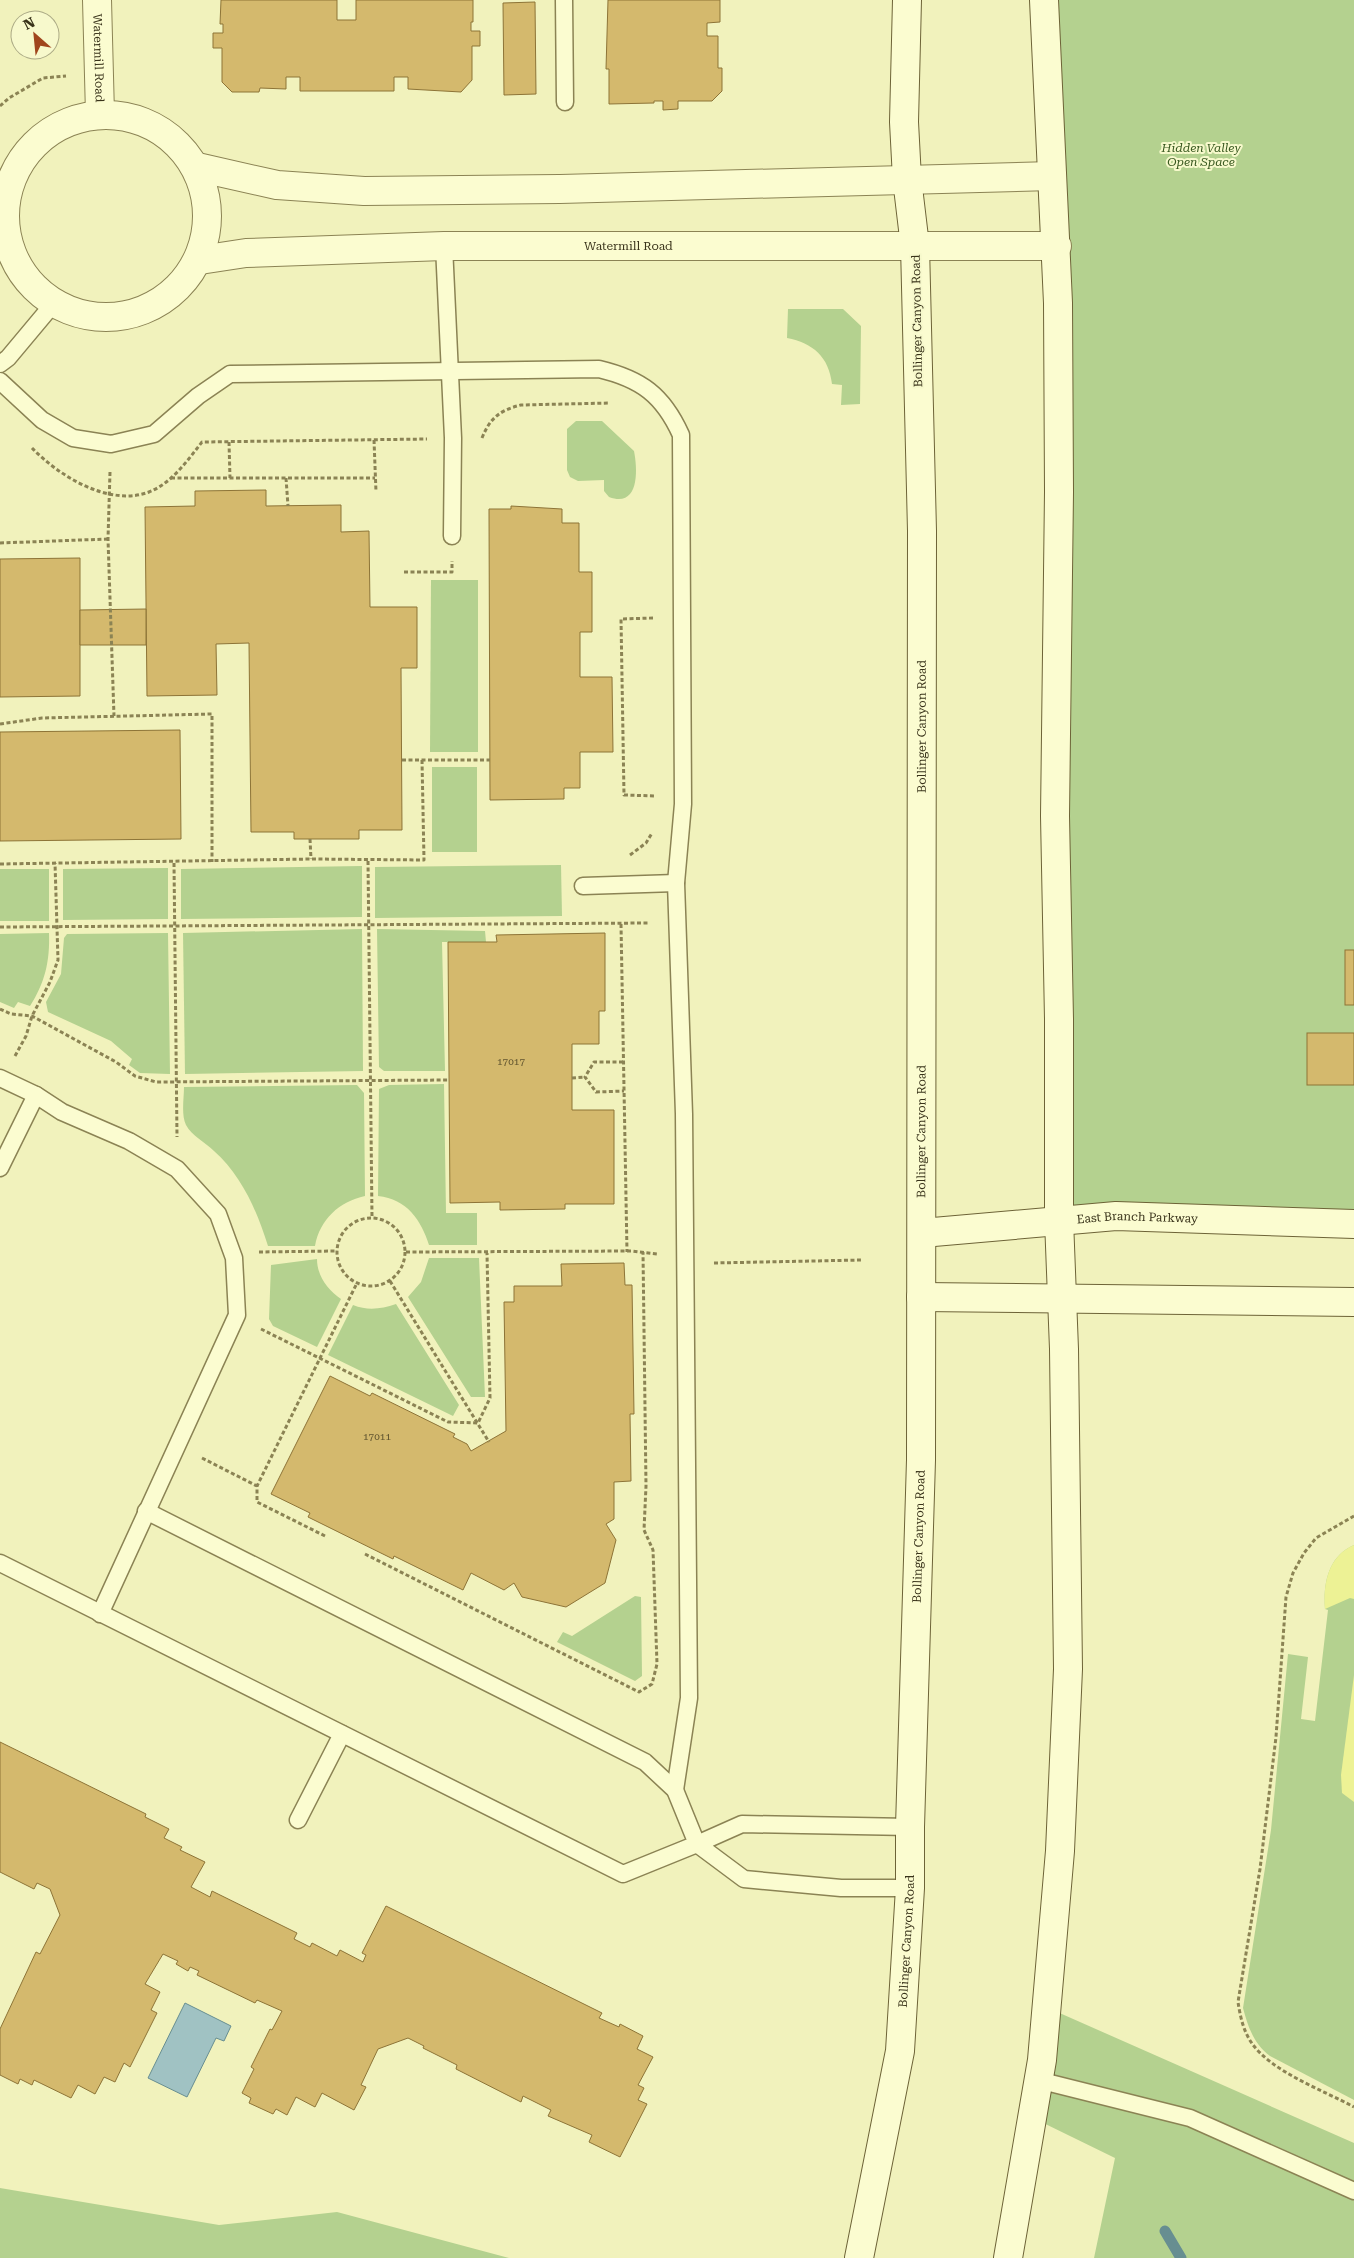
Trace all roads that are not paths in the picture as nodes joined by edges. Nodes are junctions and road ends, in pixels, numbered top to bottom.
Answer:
1 (97, 0) edge
2 (564, 0) edge
3 (906, 0) edge
4 (1044, 0) edge
5 (564, 102) dead end
6 (100, 114) junction
7 (197, 167) junction
8 (1052, 176) junction
9 (907, 179) junction
10 (3, 194) edge
11 (444, 246) junction
12 (915, 246) junction
13 (1057, 246) junction
14 (200, 260) junction
15 (54, 303) junction
16 (0, 364) edge
17 (451, 371) junction
18 (0, 381) edge
19 (452, 536) road end
20 (676, 883) junction
21 (583, 886) dead end
22 (1, 1078) edge
23 (36, 1094) junction
24 (0, 1168) edge
25 (1059, 1220) junction
26 (1354, 1224) edge
27 (922, 1233) junction
28 (921, 1297) junction
29 (1063, 1301) junction
30 (1354, 1302) edge
31 (146, 1511) junction
32 (0, 1563) edge
33 (100, 1614) junction
34 (342, 1734) junction
35 (674, 1790) junction
36 (298, 1820) dead end
37 (910, 1827) junction
38 (697, 1844) junction
39 (910, 1888) junction
40 (1038, 2080) junction
41 (1354, 2191) edge
42 (859, 2258) edge
43 (1008, 2258) edge

1 - 6 main road, Watermill Road
2 - 5 lane
3 - 9 main road, Bollinger Canyon Road
4 - 8 main road
6 - 7 main road, Watermill Road
6 - 10 main road, Watermill Road
7 - 9 main road
7 - 14 main road, Watermill Road
8 - 9 main road
8 - 13 main road
9 - 12 main road, Bollinger Canyon Road
10 - 15 main road, Watermill Road
11 - 12 main road, Watermill Road
11 - 14 main road, Watermill Road
11 - 17 lane
12 - 13 main road, Watermill Road
12 - 27 main road, Bollinger Canyon Road
13 - 25 main road
14 - 15 main road, Watermill Road
15 - 16 lane
17 - 18 lane
17 - 19 lane
17 - 20 lane
20 - 21 lane
20 - 35 lane
22 - 23 lane
23 - 24 lane
23 - 31 lane
25 - 26 main road, East Branch Parkway
25 - 27 main road, East Branch Parkway
25 - 29 main road
27 - 28 main road, Bollinger Canyon Road
28 - 29 main road
28 - 37 main road, Bollinger Canyon Road
29 - 30 main road
29 - 40 main road
31 - 33 lane
31 - 35 lane
32 - 33 lane
33 - 34 lane
34 - 36 lane
34 - 38 lane
35 - 38 lane
37 - 38 lane
37 - 39 main road, Bollinger Canyon Road
38 - 39 lane
39 - 42 main road, Bollinger Canyon Road
40 - 41 lane
40 - 43 main road

